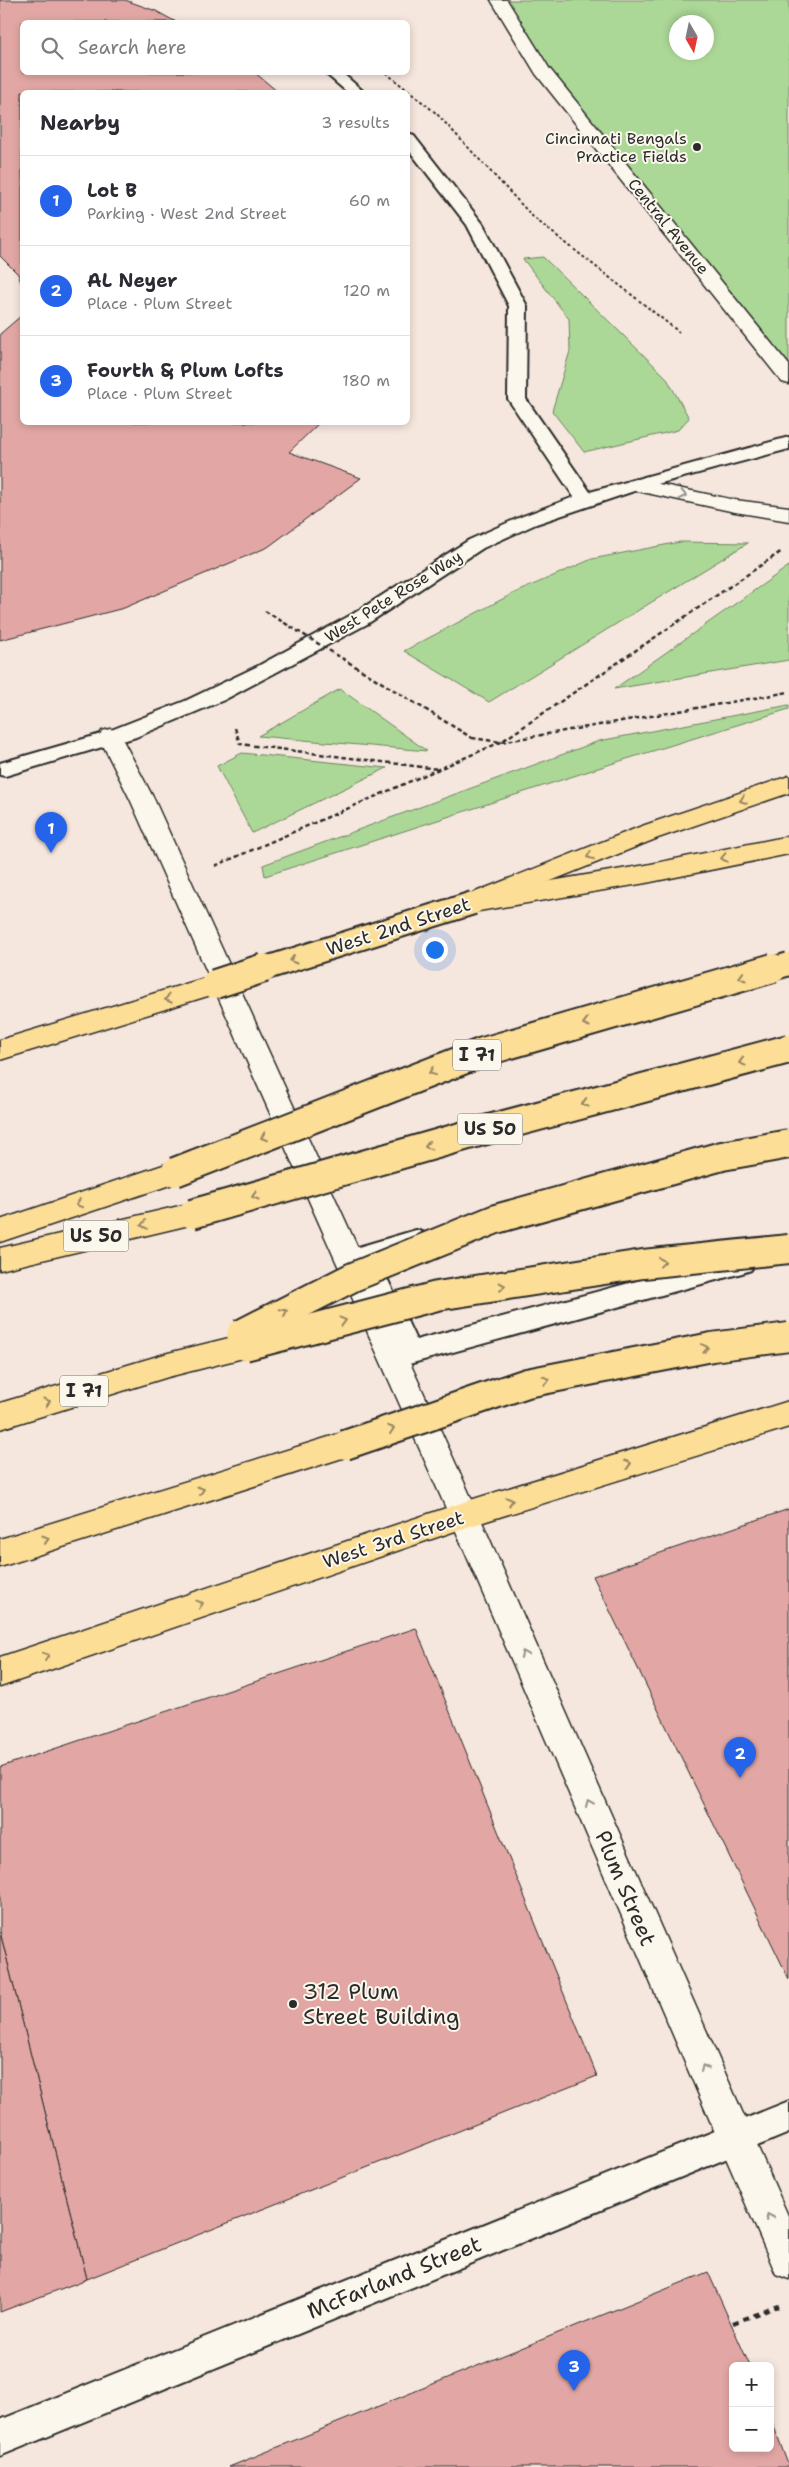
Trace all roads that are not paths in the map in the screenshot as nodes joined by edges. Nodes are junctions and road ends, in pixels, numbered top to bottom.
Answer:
1 (499, 0) edge
2 (335, 75) edge
3 (354, 90) edge
4 (410, 142) edge
5 (789, 378) edge
6 (789, 444) edge
7 (635, 485) junction
8 (586, 501) junction
9 (789, 514) edge
10 (110, 737) junction
11 (5, 769) dead end
12 (789, 784) edge
13 (789, 845) edge
14 (473, 903) junction
15 (789, 964) edge
16 (789, 1049) edge
17 (0, 1050) edge
18 (789, 1136) edge
19 (789, 1144) edge
20 (0, 1231) edge
21 (789, 1249) edge
22 (0, 1258) edge
23 (789, 1337) edge
24 (243, 1340) junction
25 (789, 1414) edge
26 (0, 1416) edge
27 (464, 1515) junction
28 (0, 1554) edge
29 (0, 1672) edge
30 (789, 2117) edge
31 (735, 2138) junction
32 (789, 2262) edge
33 (0, 2438) edge

1 - 5 street, Central Avenue
2 - 3 lane
4 - 8 lane
6 - 7 lane, West Pete Rose Way
7 - 8 lane, West Pete Rose Way
7 -> 9 street
8 - 10 lane, West Pete Rose Way
10 - 11 lane, West Pete Rose Way
10 - 27 street, Plum Street
12 -> 14 main road, West 2nd Street
13 -> 14 main road
14 -> 17 main road, West 2nd Street, bridge
15 -> 20 main road, I 71, bridge
16 -> 22 main road, US 50, bridge
18 - 21 lane
24 -> 19 main road, bridge
24 -> 21 main road, I 71, bridge
28 -> 23 main road, bridge
26 -> 24 main road, I 71
27 -> 25 main road, West 3rd Street
29 -> 27 main road, West 3rd Street
31 -> 27 street, Plum Street
30 - 31 lane, McFarland Street
32 -> 31 street, Plum Street
31 - 33 lane, McFarland Street

